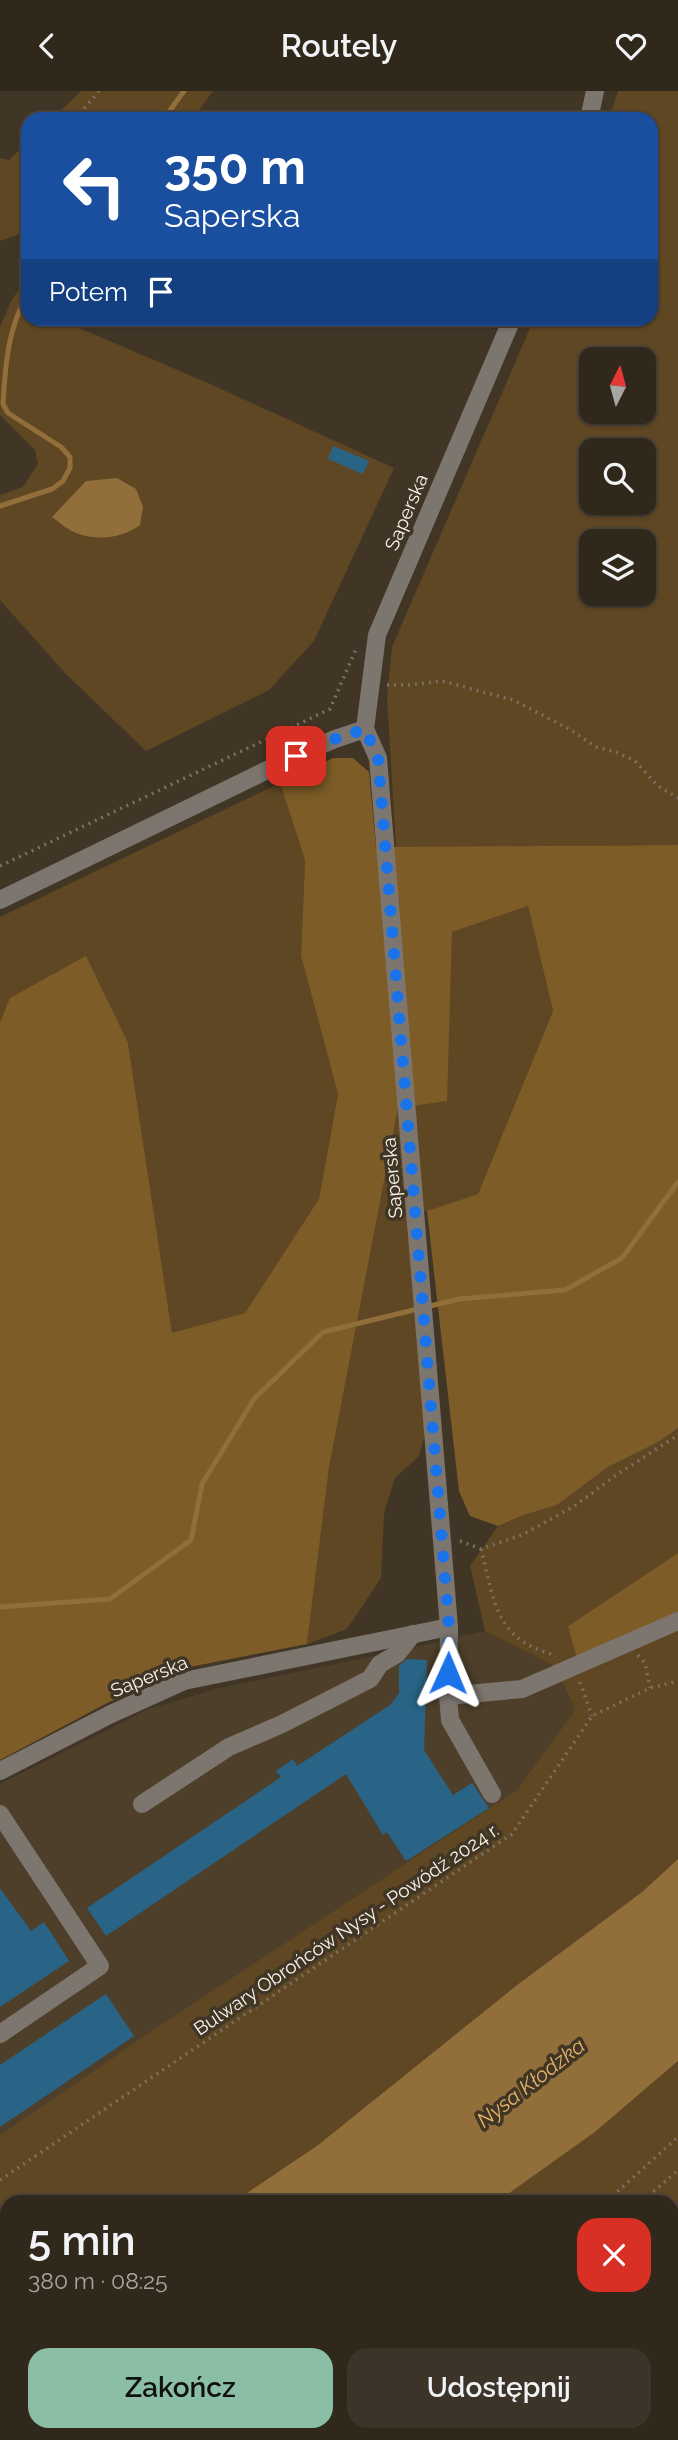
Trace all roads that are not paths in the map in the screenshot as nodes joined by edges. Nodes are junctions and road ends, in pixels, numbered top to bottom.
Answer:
1 (595, 91) edge
2 (590, 112) edge
3 (509, 326) edge
4 (365, 729) junction
5 (0, 901) edge
6 (678, 1621) edge
7 (449, 1627) junction
8 (413, 1635) junction
9 (448, 1696) junction
10 (0, 1771) edge
11 (492, 1794) dead end
12 (142, 1804) dead end
13 (0, 1814) edge
14 (0, 2034) edge

1 - 2 street
3 - 4 street, Saperska
4 - 5 street
4 - 7 street, Saperska
6 - 9 street
7 - 8 street, Saperska
7 - 9 street, Saperska
8 - 10 street, Saperska
8 - 12 street
9 - 11 street, Saperska
13 - 14 street

